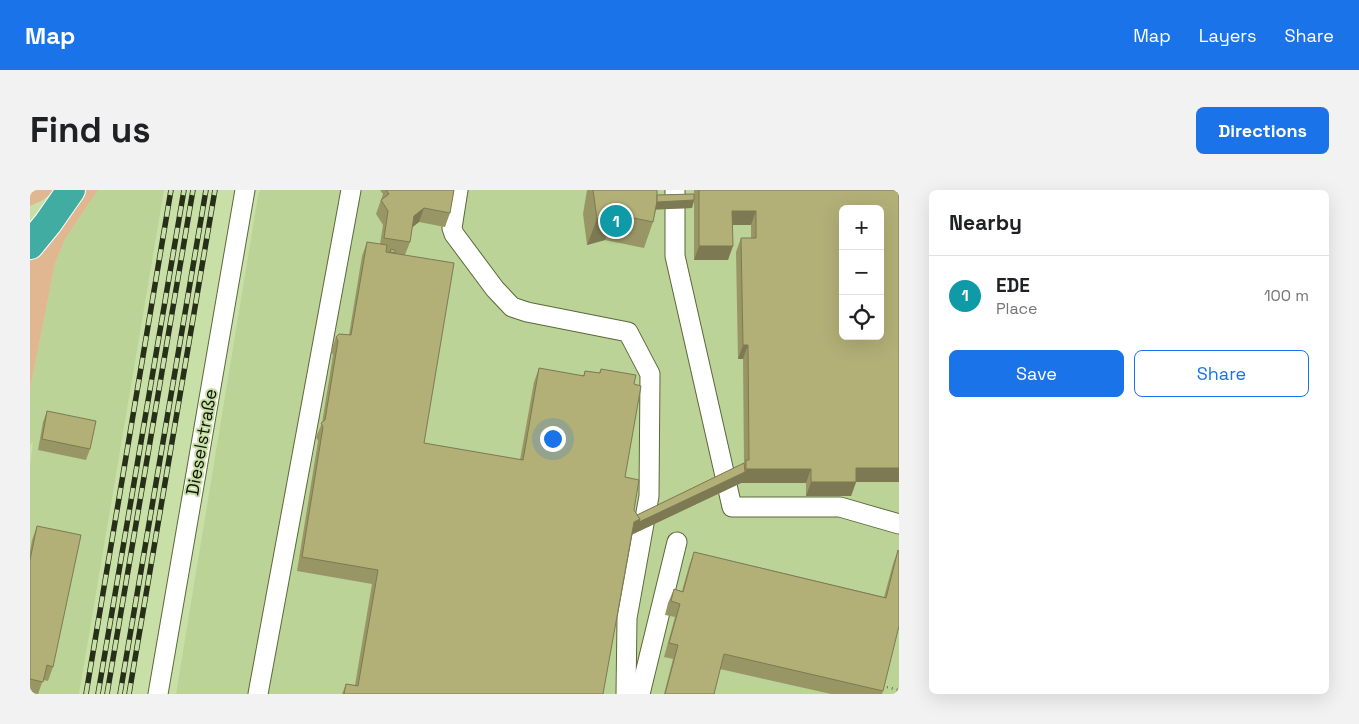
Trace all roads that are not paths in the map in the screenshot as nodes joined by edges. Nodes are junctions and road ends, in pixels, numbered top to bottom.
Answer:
1 (71, 190) edge
2 (245, 190) edge
3 (351, 190) edge
4 (458, 190) edge
5 (675, 190) edge
6 (30, 215) edge
7 (30, 244) edge
8 (899, 524) edge
9 (676, 542) dead end
10 (158, 694) edge
11 (258, 694) edge
12 (626, 694) edge
13 (640, 694) edge

1 - 6 highway
1 - 7 highway
2 - 10 street, Dieselstraße
3 - 11 street
4 - 12 street
5 - 8 street
9 - 13 street

